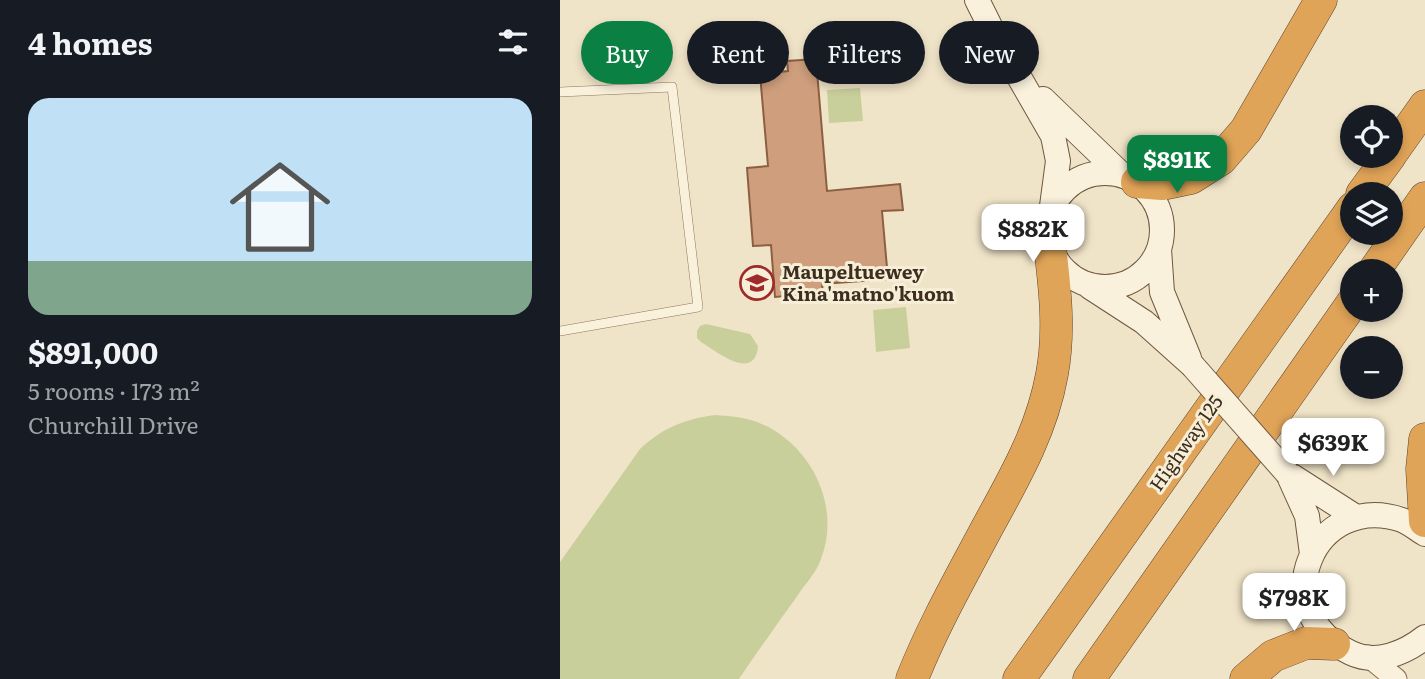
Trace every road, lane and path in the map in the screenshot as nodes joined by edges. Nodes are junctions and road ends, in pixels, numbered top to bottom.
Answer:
1 (977, 0) edge
2 (1321, 0) edge
3 (988, 21) edge
4 (1024, 84) edge
5 (1029, 84) edge
6 (560, 92) edge
7 (1425, 106) edge
8 (1403, 138) edge
9 (1129, 178) junction
10 (1425, 198) edge
11 (1051, 210) junction
12 (1340, 226) edge
13 (1050, 247) junction
14 (1159, 249) junction
15 (1382, 259) edge
16 (1087, 284) junction
17 (1340, 321) edge
18 (560, 331) edge
19 (1192, 365) junction
20 (1425, 439) edge
21 (1288, 474) junction
22 (1356, 517) junction
23 (1425, 521) edge
24 (1425, 534) edge
25 (1312, 554) junction
26 (1425, 637) edge
27 (1334, 644) junction
28 (1368, 656) junction
29 (912, 679) edge
30 (1018, 679) edge
31 (1089, 679) edge
32 (1247, 679) edge
33 (1396, 679) edge

1 - 3 main road
2 - 9 highway
4 - 11 main road
5 - 9 main road
6 - 18 lane
7 - 8 highway
9 - 11 main road
9 - 14 main road
10 - 15 highway
11 - 13 main road
12 - 30 highway, Highway 125
13 - 16 main road
13 - 29 highway
14 - 16 main road
14 - 19 main road
16 - 19 main road
17 - 31 highway
19 - 21 main road, bridge
20 - 23 highway
21 - 22 main road
21 - 25 main road
22 - 24 main road
22 - 25 main road
25 - 27 main road
26 - 28 main road
27 - 28 main road
27 - 32 highway
28 - 33 street

